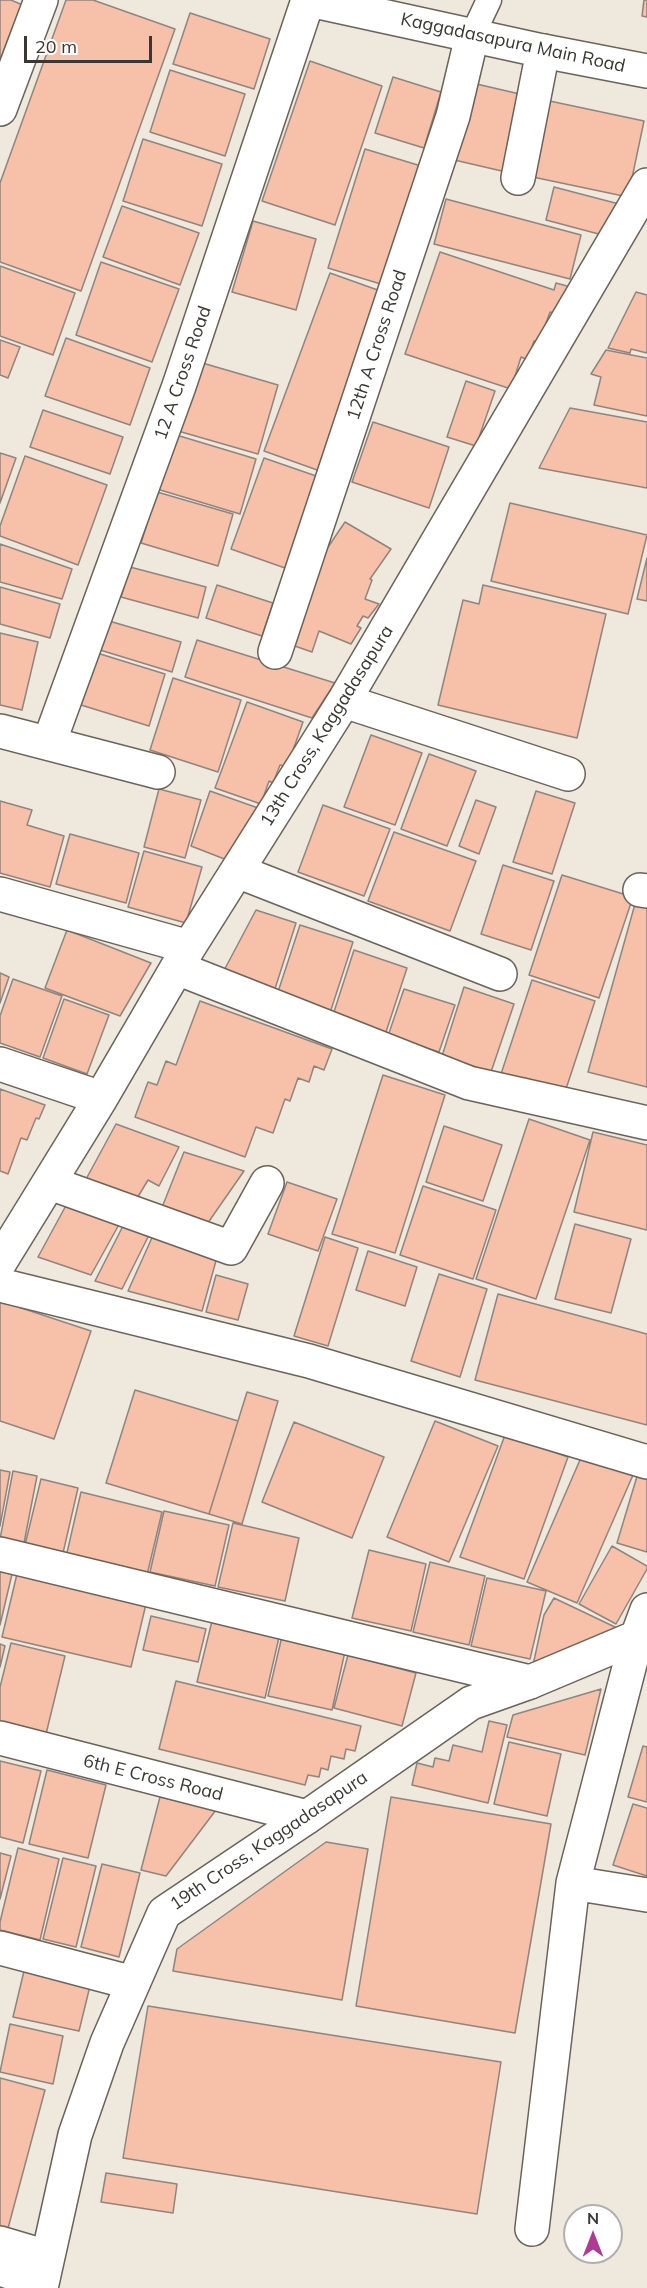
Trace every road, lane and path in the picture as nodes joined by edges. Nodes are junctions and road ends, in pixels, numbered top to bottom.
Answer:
1 (41, 0) edge
2 (308, 0) edge
3 (489, 0) edge
4 (472, 36) junction
5 (543, 51) junction
6 (647, 71) edge
7 (0, 109) edge
8 (518, 178) dead end
9 (647, 185) edge
10 (275, 652) dead end
11 (344, 701) junction
12 (0, 731) edge
13 (49, 743) junction
14 (158, 772) dead end
15 (568, 774) dead end
16 (237, 871) junction
17 (0, 894) edge
18 (183, 958) junction
19 (500, 974) dead end
20 (0, 1064) edge
21 (101, 1098) junction
22 (647, 1123) edge
23 (50, 1183) junction
24 (267, 1183) dead end
25 (0, 1262) edge
26 (0, 1285) edge
27 (647, 1462) edge
28 (0, 1554) edge
29 (644, 1628) edge
30 (530, 1682) junction
31 (0, 1738) edge
32 (307, 1817) junction
33 (573, 1883) junction
34 (647, 1895) edge
35 (0, 1948) edge
36 (133, 1983) junction
37 (532, 2229) dead end
38 (0, 2243) edge
39 (0, 2269) edge
40 (44, 2273) edge
41 (32, 2288) edge

1 - 7 street
2 - 4 street, Kaggadasapura Main Road
2 - 13 street, 12 A Cross Road
3 - 4 lane
4 - 5 street, Kaggadasapura Main Road
4 - 10 street, 12th A Cross Road
5 - 6 street, Kaggadasapura Main Road
5 - 8 street
9 - 11 street, 13th Cross, Kaggadasapura
11 - 15 street
11 - 16 street, 13th Cross, Kaggadasapura
12 - 13 street
13 - 14 street
16 - 18 street, 13th Cross, Kaggadasapura
16 - 19 street
17 - 18 street
18 - 21 street, 13th Cross, Kaggadasapura
18 - 22 street
20 - 21 street
21 - 23 street, 13th Cross, Kaggadasapura
23 - 24 street
23 - 25 street, 13th Cross, Kaggadasapura
26 - 27 street
28 - 30 street
29 - 30 street, 19th Cross, Kaggadasapura
29 - 33 street
30 - 32 street, 19th Cross, Kaggadasapura
31 - 32 street, 6th E Cross Road
32 - 36 street, 19th Cross, Kaggadasapura
33 - 34 street
33 - 37 street
35 - 36 street
36 - 40 street, 19th Cross, Kaggadasapura
38 - 40 street
39 - 41 street

